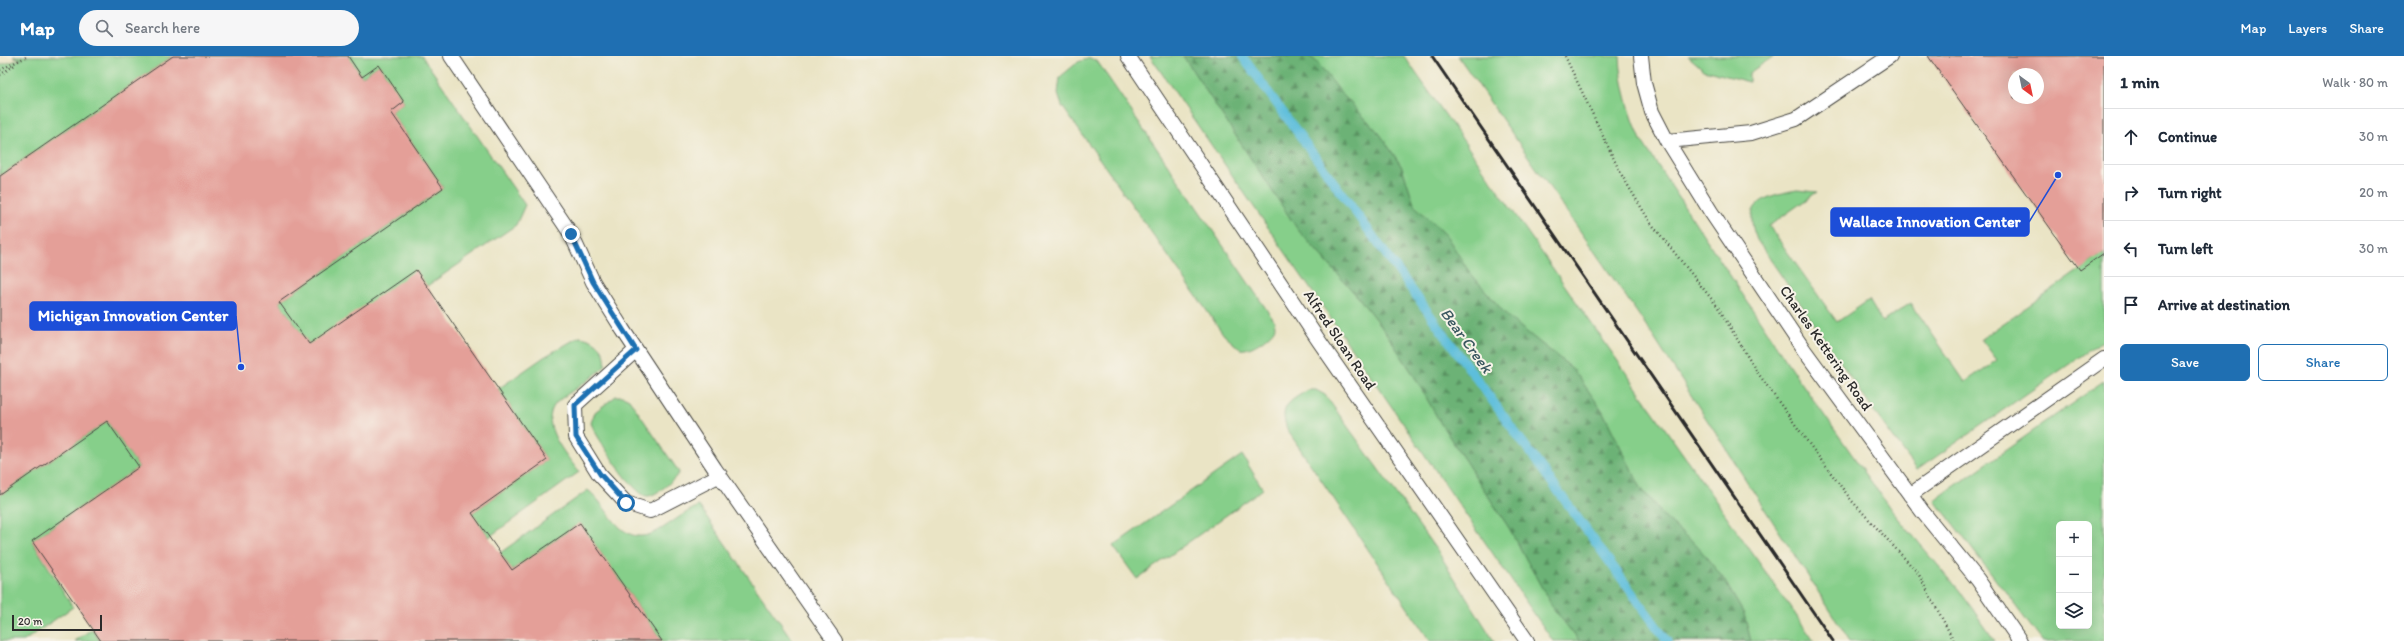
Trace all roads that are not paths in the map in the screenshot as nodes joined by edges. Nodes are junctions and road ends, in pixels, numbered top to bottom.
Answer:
1 (451, 56) edge
2 (1128, 56) edge
3 (1641, 56) edge
4 (1890, 56) edge
5 (1666, 141) junction
6 (636, 350) junction
7 (2104, 359) edge
8 (720, 475) junction
9 (1910, 495) junction
10 (835, 641) edge
11 (1527, 641) edge
12 (2020, 641) edge

1 - 6 lane
2 - 11 lane, Alfred Sloan Road
3 - 5 lane, Charles Kettering Road
4 - 5 lane
5 - 9 lane, Charles Kettering Road
6 - 8 lane
6 - 8 lane
7 - 9 lane
8 - 10 lane
9 - 12 lane, Charles Kettering Road

